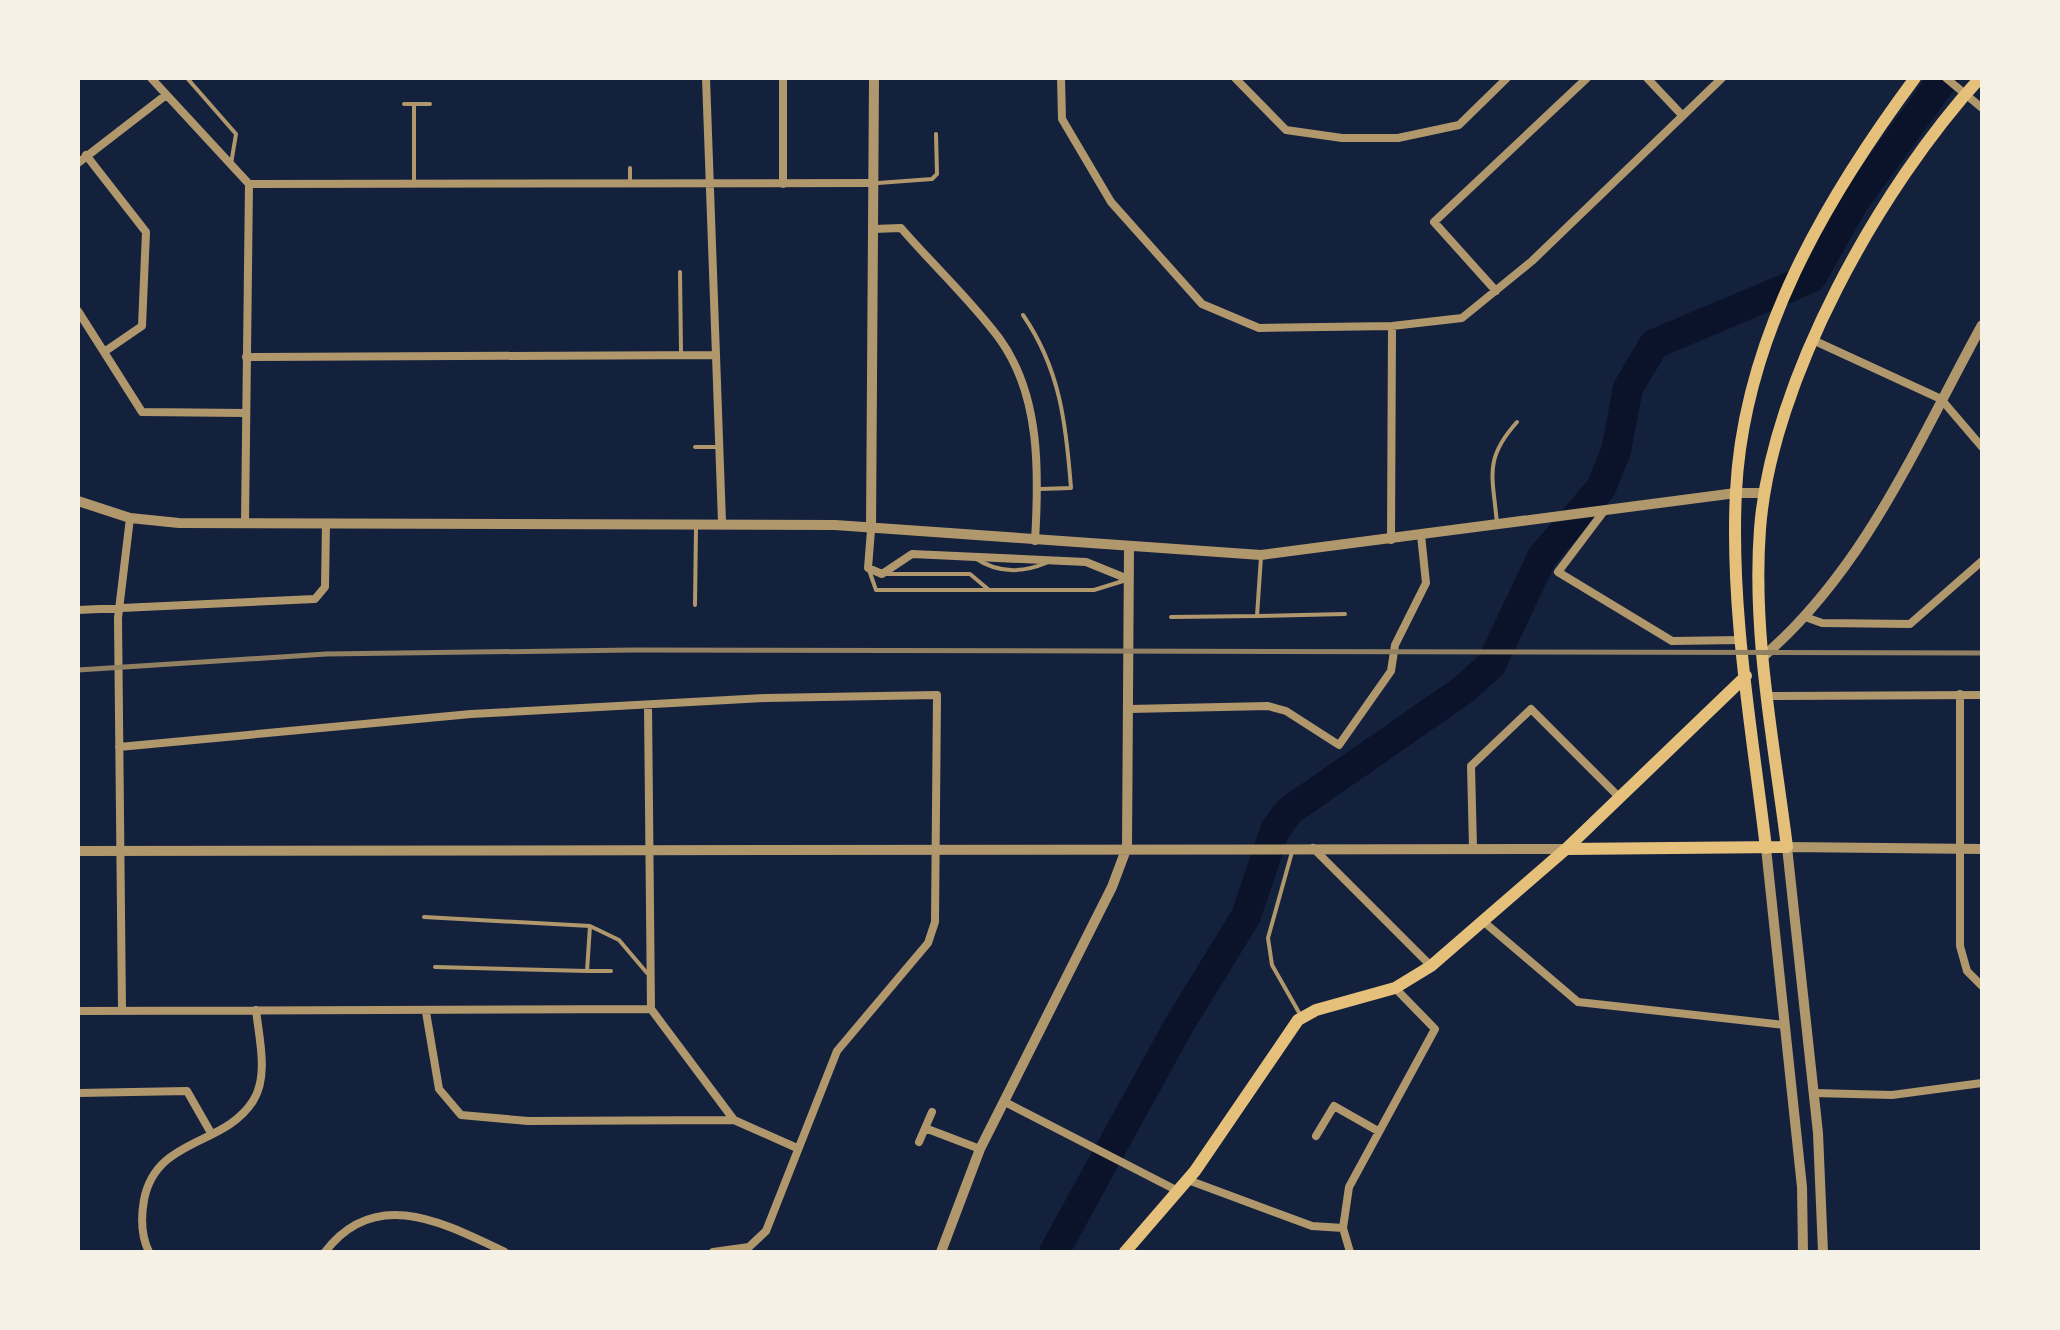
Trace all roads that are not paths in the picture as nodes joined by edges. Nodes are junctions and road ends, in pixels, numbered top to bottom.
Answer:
1 (151, 78) edge
2 (188, 78) edge
3 (706, 78) edge
4 (783, 78) edge
5 (874, 78) edge
6 (1061, 78) edge
7 (1235, 78) edge
8 (1507, 78) edge
9 (1587, 78) edge
10 (1647, 78) edge
11 (1722, 78) edge
12 (1916, 78) edge
13 (1946, 78) edge
14 (1980, 78) edge
15 (1961, 90) junction
16 (166, 94) junction
17 (404, 104) dead end
18 (414, 104) junction
19 (430, 104) dead end
20 (1982, 108) edge
21 (1682, 114) junction
22 (936, 134) dead end
23 (86, 156) junction
24 (78, 163) edge
25 (230, 166) junction
26 (630, 168) dead end
27 (707, 183) junction
28 (249, 184) junction
29 (414, 184) junction
30 (630, 184) junction
31 (783, 184) junction
32 (873, 184) junction
33 (873, 229) junction
34 (680, 272) dead end
35 (1496, 290) junction
36 (78, 311) edge
37 (1023, 314) dead end
38 (1982, 325) edge
39 (1392, 326) junction
40 (1815, 340) junction
41 (104, 352) junction
42 (714, 355) junction
43 (246, 356) junction
44 (681, 356) junction
45 (1941, 399) junction
46 (244, 413) junction
47 (1517, 422) dead end
48 (695, 446) dead end
49 (719, 447) junction
50 (1982, 447) edge
51 (1036, 489) junction
52 (1736, 493) junction
53 (1764, 494) junction
54 (78, 501) edge
55 (1604, 511) junction
56 (130, 518) junction
57 (722, 522) junction
58 (245, 523) junction
59 (326, 523) junction
60 (696, 523) junction
61 (1497, 524) junction
62 (871, 530) junction
63 (1421, 535) junction
64 (1035, 540) junction
65 (1391, 540) junction
66 (1129, 547) junction
67 (1261, 555) junction
68 (1982, 561) edge
69 (868, 568) junction
70 (882, 574) junction
71 (1128, 579) junction
72 (989, 590) junction
73 (119, 605) junction
74 (695, 605) dead end
75 (78, 610) edge
76 (1345, 614) dead end
77 (1171, 616) dead end
78 (1257, 616) junction
79 (1808, 618) junction
80 (1742, 640) junction
81 (1764, 656) junction
82 (1746, 676) junction
83 (1960, 694) junction
84 (1982, 694) edge
85 (1768, 696) junction
86 (648, 706) junction
87 (1128, 710) junction
88 (119, 747) junction
89 (1619, 797) junction
90 (1787, 847) junction
91 (650, 848) junction
92 (935, 848) junction
93 (1127, 848) junction
94 (1292, 848) junction
95 (1313, 848) junction
96 (1473, 848) junction
97 (1566, 848) junction
98 (1766, 848) junction
99 (1960, 849) junction
100 (1982, 849) edge
101 (78, 851) edge
102 (424, 917) dead end
103 (1484, 922) junction
104 (590, 926) junction
105 (1431, 966) junction
106 (435, 967) dead end
107 (587, 971) junction
108 (611, 971) dead end
109 (650, 977) junction
110 (1982, 986) edge
111 (1395, 988) junction
112 (651, 1009) junction
113 (122, 1010) junction
114 (256, 1010) junction
115 (78, 1011) edge
116 (426, 1012) junction
117 (1302, 1018) junction
118 (1785, 1026) junction
119 (1982, 1083) edge
120 (78, 1093) edge
121 (1814, 1093) junction
122 (1006, 1102) junction
123 (932, 1112) dead end
124 (734, 1120) junction
125 (925, 1128) junction
126 (1378, 1131) junction
127 (211, 1133) junction
128 (1316, 1136) dead end
129 (919, 1142) dead end
130 (797, 1148) junction
131 (980, 1149) junction
132 (1188, 1180) junction
133 (1178, 1191) junction
134 (1343, 1228) junction
135 (149, 1252) edge
136 (324, 1252) edge
137 (506, 1252) edge
138 (713, 1252) edge
139 (941, 1252) edge
140 (1125, 1252) edge
141 (1350, 1252) edge
142 (1804, 1252) edge
143 (1823, 1252) edge

1 - 16 street
2 - 25 lane
3 - 27 street
4 - 31 street
5 - 32 street
6 - 39 street
7 - 8 street
9 - 35 street
10 - 21 street
11 - 21 street
12 - 52 main road
13 - 15 street
14 - 15 main road
15 - 20 street
15 - 40 main road
16 - 23 street
16 - 25 street
17 - 18 lane
18 - 19 lane
18 - 29 lane
21 - 35 street
22 - 32 lane
23 - 24 street
23 - 41 street
25 - 28 street
26 - 30 lane
27 - 30 street
27 - 31 street
27 - 42 street
28 - 29 street
28 - 43 street
29 - 30 street
31 - 32 street
32 - 33 street
33 - 51 street
33 - 62 street
34 - 44 lane
35 - 39 street
36 - 41 street
37 - 51 lane
38 - 45 street
39 - 65 street
40 - 45 street
40 - 53 main road
41 - 46 street
42 - 44 street
42 - 49 street
43 - 44 street
43 - 46 street
45 - 50 street
45 - 79 street
46 - 58 street
47 - 61 lane
48 - 49 lane
49 - 57 street
51 - 64 street
52 - 53 street
52 - 55 street
52 - 80 main road
53 - 81 main road
54 - 56 street
55 - 61 street
55 - 80 street
56 - 58 street
56 - 73 street
57 - 60 street
57 - 62 street
58 - 59 street
59 - 60 street
59 - 73 street
60 - 74 lane
61 - 63 street
62 - 64 street
62 - 69 street
63 - 65 street
63 - 87 street
64 - 66 street
65 - 67 street
66 - 67 street
66 - 71 street
67 - 78 lane
68 - 79 street
69 - 70 street
69 - 72 lane
70 - 71 street
70 - 72 lane
71 - 72 lane
71 - 87 street
73 - 75 street
73 - 88 street
76 - 78 lane
77 - 78 lane
79 - 81 street
80 - 82 main road
81 - 85 main road
82 - 89 main road
82 - 98 main road
83 - 84 street
83 - 85 street
83 - 99 street
85 - 90 main road
86 - 88 street
86 - 91 street
86 - 92 street
87 - 93 street
88 - 113 street
89 - 96 street
89 - 97 main road
90 - 98 main road
90 - 99 street
90 - 121 street
91 - 92 street
91 - 101 street
91 - 109 street
92 - 93 street
92 - 130 street
93 - 94 street
93 - 122 street
94 - 95 street
94 - 117 lane
95 - 96 street
95 - 105 street
96 - 97 street
97 - 98 main road
97 - 103 main road
98 - 118 street
99 - 100 street
99 - 110 street
102 - 104 lane
103 - 105 main road
103 - 118 street
104 - 107 lane
104 - 109 lane
105 - 111 main road
106 - 107 lane
107 - 108 lane
109 - 112 street
111 - 117 main road
111 - 126 street
112 - 116 street
112 - 124 street
113 - 114 street
113 - 115 street
114 - 116 street
114 - 127 street
116 - 124 street
117 - 132 main road
118 - 142 street
119 - 121 street
120 - 127 street
121 - 143 street
122 - 131 street
122 - 133 street
123 - 125 street
124 - 130 street
125 - 129 street
125 - 131 street
126 - 128 street
126 - 134 street
127 - 135 street
130 - 138 street
131 - 139 street
132 - 133 main road
132 - 134 street
133 - 140 main road
134 - 141 street
136 - 137 street

